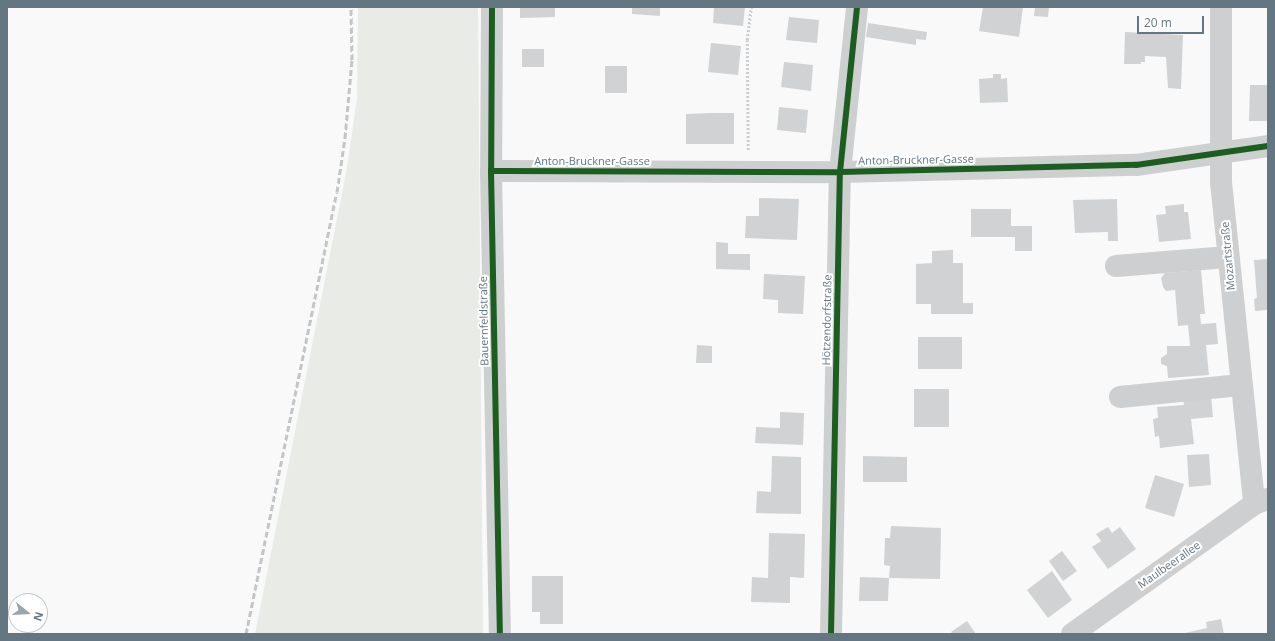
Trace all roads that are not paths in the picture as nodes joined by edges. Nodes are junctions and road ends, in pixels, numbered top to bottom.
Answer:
1 (492, 7) edge
2 (857, 7) edge
3 (1221, 7) edge
4 (1268, 146) edge
5 (1219, 152) junction
6 (491, 171) junction
7 (840, 172) junction
8 (1228, 257) junction
9 (1116, 266) dead end
10 (1240, 385) junction
11 (1120, 397) dead end
12 (1261, 502) edge
13 (500, 634) edge
14 (831, 634) edge
15 (1072, 634) edge

1 - 6 street, Bauernfeldstraße
2 - 7 street, Hötzendorfstraße
3 - 5 street, Mozartstraße
4 - 5 street, Anton-Bruckner-Gasse
5 - 7 street, Anton-Bruckner-Gasse
5 - 8 street, Mozartstraße
6 - 7 street, Anton-Bruckner-Gasse
6 - 13 street, Bauernfeldstraße
7 - 14 street, Hötzendorfstraße
8 - 9 street
8 - 10 street, Mozartstraße
10 - 11 street
10 - 12 street, Mozartstraße
12 - 15 street, Maulbeerallee

